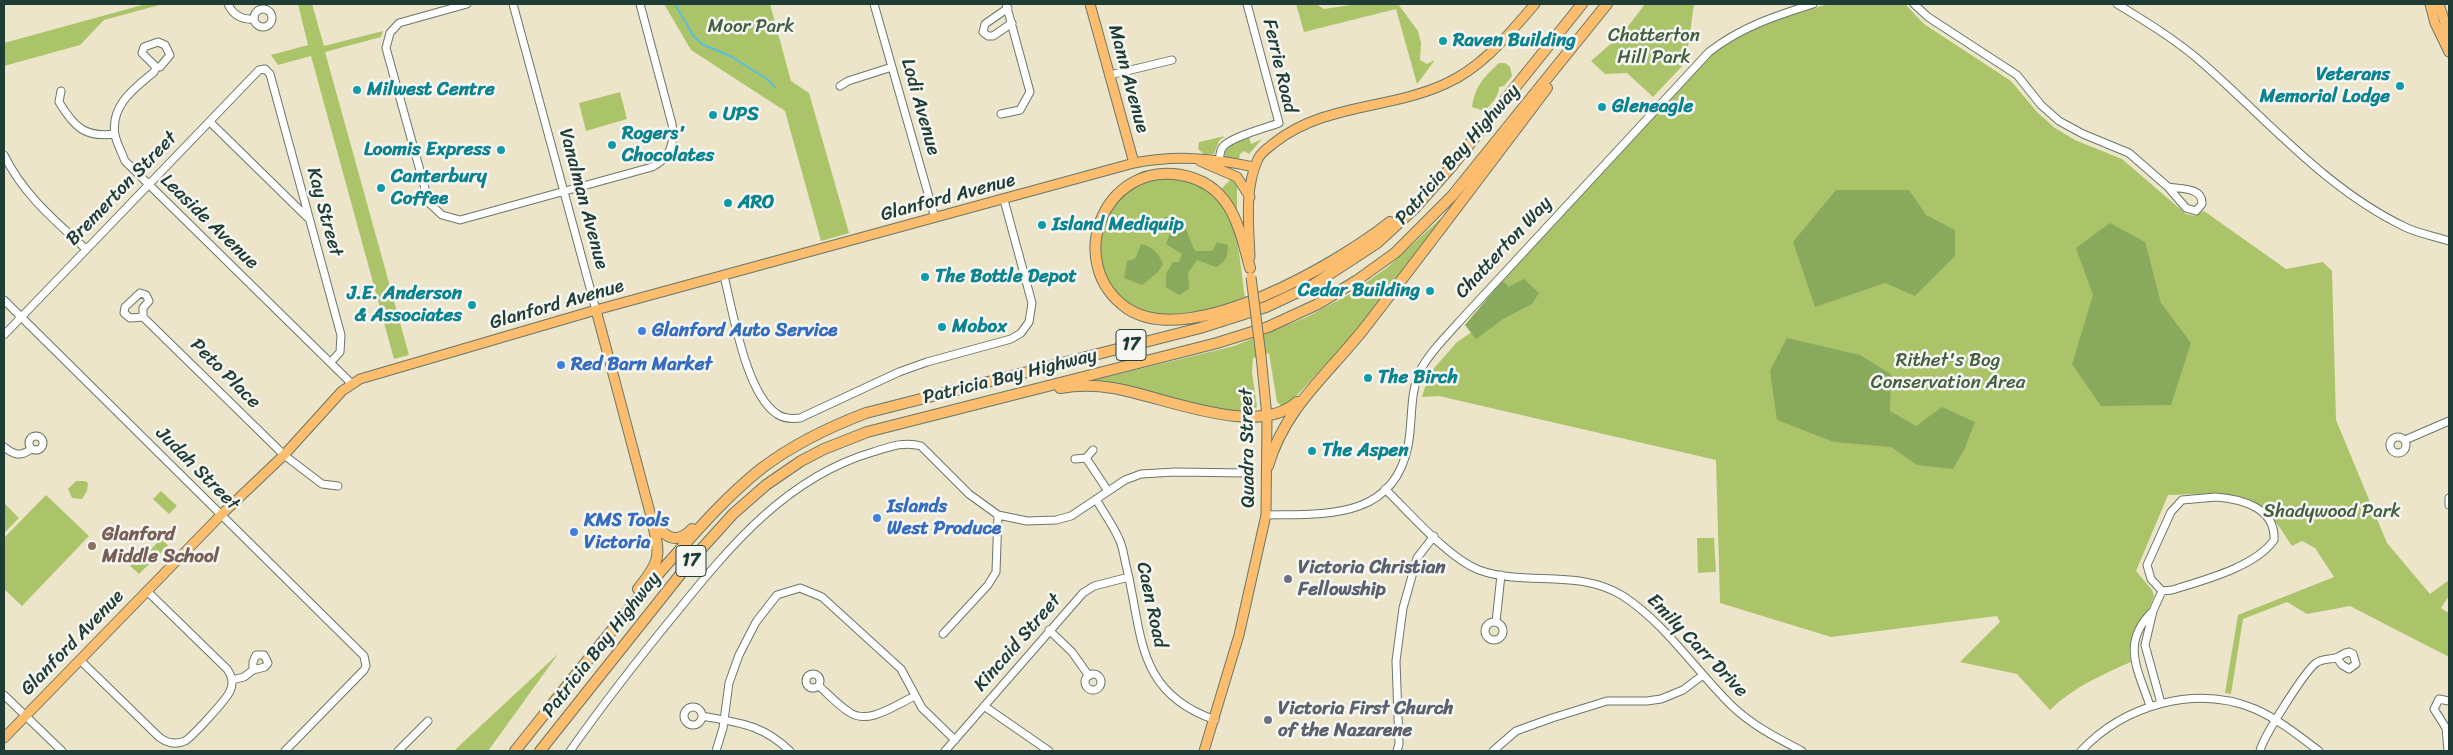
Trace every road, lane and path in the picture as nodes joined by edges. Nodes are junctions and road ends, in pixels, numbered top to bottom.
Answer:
1 (228, 4) edge
2 (467, 4) edge
3 (513, 4) edge
4 (640, 4) edge
5 (874, 4) edge
6 (1090, 4) edge
7 (1247, 4) edge
8 (1535, 4) edge
9 (1582, 4) edge
10 (1606, 4) edge
11 (1612, 4) edge
12 (1813, 4) edge
13 (1914, 4) edge
14 (2117, 4) edge
15 (2430, 4) edge
16 (2439, 4) edge
17 (1007, 6) edge
18 (254, 19) dead end
19 (1012, 23) junction
20 (2449, 35) edge
21 (2449, 52) edge
22 (1172, 60) dead end
23 (156, 67) dead end
24 (892, 67) junction
25 (265, 70) joint
26 (1110, 75) junction
27 (840, 86) dead end
28 (61, 91) dead end
29 (1001, 114) dead end
30 (210, 122) junction
31 (115, 134) junction
32 (4, 155) edge
33 (1194, 158) junction
34 (1219, 160) junction
35 (1134, 163) junction
36 (1452, 166) junction
37 (1254, 167) junction
38 (147, 185) junction
39 (2168, 187) junction
40 (564, 191) junction
41 (1250, 197) junction
42 (1004, 200) junction
43 (935, 218) junction
44 (308, 219) junction
45 (2449, 241) edge
46 (86, 249) junction
47 (1251, 273) junction
48 (724, 276) junction
49 (4, 300) edge
50 (596, 310) junction
51 (144, 316) dead end
52 (21, 317) junction
53 (4, 335) edge
54 (331, 362) junction
55 (1320, 380) junction
56 (351, 383) junction
57 (1267, 417) junction
58 (2449, 420) edge
59 (888, 426) junction
60 (816, 434) junction
61 (2405, 440) dead end
62 (4, 447) edge
63 (31, 448) dead end
64 (1093, 450) dead end
65 (284, 455) junction
66 (1086, 458) junction
67 (1075, 459) dead end
68 (1268, 466) junction
69 (1247, 473) dead end
70 (338, 486) dead end
71 (1385, 489) junction
72 (1108, 491) junction
73 (2449, 498) edge
74 (1096, 500) junction
75 (2449, 505) edge
76 (221, 515) junction
77 (998, 515) junction
78 (1266, 515) junction
79 (652, 520) junction
80 (1434, 536) junction
81 (1501, 575) junction
82 (1129, 577) junction
83 (147, 591) junction
84 (2162, 591) junction
85 (2153, 611) junction
86 (1496, 622) dead end
87 (1049, 630) junction
88 (942, 634) dead end
89 (2336, 658) dead end
90 (80, 660) junction
91 (253, 670) dead end
92 (1703, 675) junction
93 (1089, 676) dead end
94 (232, 680) junction
95 (819, 686) dead end
96 (4, 695) edge
97 (915, 696) junction
98 (2449, 701) edge
99 (2161, 703) junction
100 (984, 706) junction
101 (2150, 706) junction
102 (25, 716) junction
103 (702, 716) dead end
104 (428, 720) dead end
105 (724, 720) junction
106 (1215, 720) junction
107 (2276, 720) junction
108 (4, 738) edge
109 (955, 740) junction
110 (2448, 740) edge
111 (62, 751) edge
112 (285, 751) edge
113 (398, 751) edge
114 (513, 751) edge
115 (540, 751) edge
116 (570, 751) edge
117 (716, 751) edge
118 (790, 751) edge
119 (945, 751) edge
120 (1048, 751) edge
121 (1204, 751) edge
122 (1397, 751) edge
123 (1493, 751) edge
124 (1802, 751) edge
125 (2081, 751) edge
126 (2260, 751) edge
127 (2318, 751) edge
128 (2448, 751) edge

1 - 18 street
2 - 40 street
3 - 40 street, Vanalman Avenue
4 - 40 street
5 - 24 street, Lodi Avenue
6 - 26 main road, Mann Avenue
7 - 34 street, Ferrie Road
8 - 37 main road
9 - 36 highway, Patricia Bay Highway / 17
10 - 59 highway, Patricia Bay Highway / 17
11 - 55 highway
12 - 71 street, Chatterton Way
13 - 39 street
14 - 45 street
15 - 21 main road
16 - 20 main road
17 - 19 street
17 - 19 street
19 - 29 street
22 - 26 street
23 - 31 street, Leaside Avenue
24 - 27 street
24 - 43 street, Lodi Avenue
25 - 30 street, Bremerton Street
25 - 44 street, Kay Street
26 - 35 main road, Mann Avenue
28 - 31 street
30 - 38 street, Bremerton Street
30 - 44 street
31 - 38 street, Leaside Avenue
32 - 46 street
33 - 34 main road, Glanford Avenue
33 - 35 main road, Glanford Avenue
33 - 41 main road
34 - 37 main road, Glanford Avenue
35 - 42 main road, Glanford Avenue
36 - 47 highway
36 - 60 highway, Patricia Bay Highway / 17
37 - 41 main road, Quadra Street
38 - 46 street, Bremerton Street
38 - 54 street, Leaside Avenue
39 - 39 street
40 - 50 street, Vanalman Avenue
41 - 47 main road, Quadra Street
42 - 43 main road, Glanford Avenue
42 - 48 street
43 - 48 main road, Glanford Avenue
44 - 54 street, Kay Street
46 - 52 street, Bremerton Street
47 - 57 main road, Quadra Street, bridge
48 - 50 main road, Glanford Avenue
49 - 52 street, Judah Street
50 - 56 main road, Glanford Avenue
50 - 79 main road, Vanalman Avenue
51 - 65 street, Peto Place
52 - 53 street, Bremerton Street
52 - 76 street, Judah Street
54 - 56 street, Leaside Avenue
55 - 57 highway
55 - 68 highway
56 - 65 main road, Glanford Avenue
57 - 59 highway
57 - 68 main road, Quadra Street
58 - 61 street
59 - 115 highway, Patricia Bay Highway / 17
60 - 79 highway
60 - 114 highway, Patricia Bay Highway / 17
62 - 63 street
64 - 66 street
65 - 70 street, Peto Place
65 - 76 main road, Glanford Avenue
66 - 67 street
66 - 72 street
68 - 78 main road, Quadra Street
69 - 72 street
71 - 78 street, Chatterton Way
71 - 80 street, Emily Carr Drive
72 - 74 street
73 - 75 street
74 - 77 street
74 - 82 street, Caen Road
76 - 83 main road, Glanford Avenue
76 - 112 street, Judah Street
77 - 88 street
77 - 116 street
78 - 106 main road, Quadra Street
79 - 114 highway
80 - 81 street, Emily Carr Drive
80 - 122 street
81 - 86 street
81 - 92 street, Emily Carr Drive
82 - 87 street, Kincaid Street
82 - 106 street, Caen Road
83 - 90 main road, Glanford Avenue
83 - 94 street
84 - 84 street
84 - 85 street
85 - 99 street
85 - 101 street
87 - 93 street
87 - 100 street, Kincaid Street
89 - 107 street
90 - 94 street
90 - 102 main road, Glanford Avenue
91 - 94 street
92 - 123 street
92 - 124 street, Emily Carr Drive
95 - 97 street
96 - 102 street
97 - 105 street
97 - 109 street
98 - 110 street
99 - 101 street
99 - 107 street
100 - 109 street, Kincaid Street
100 - 120 street
101 - 125 street
102 - 108 main road, Glanford Avenue
102 - 111 street
103 - 105 street
104 - 113 street
105 - 117 street
105 - 118 street
106 - 121 main road, Quadra Street
107 - 126 street
107 - 127 street
109 - 119 street, Kincaid Street
110 - 128 street

